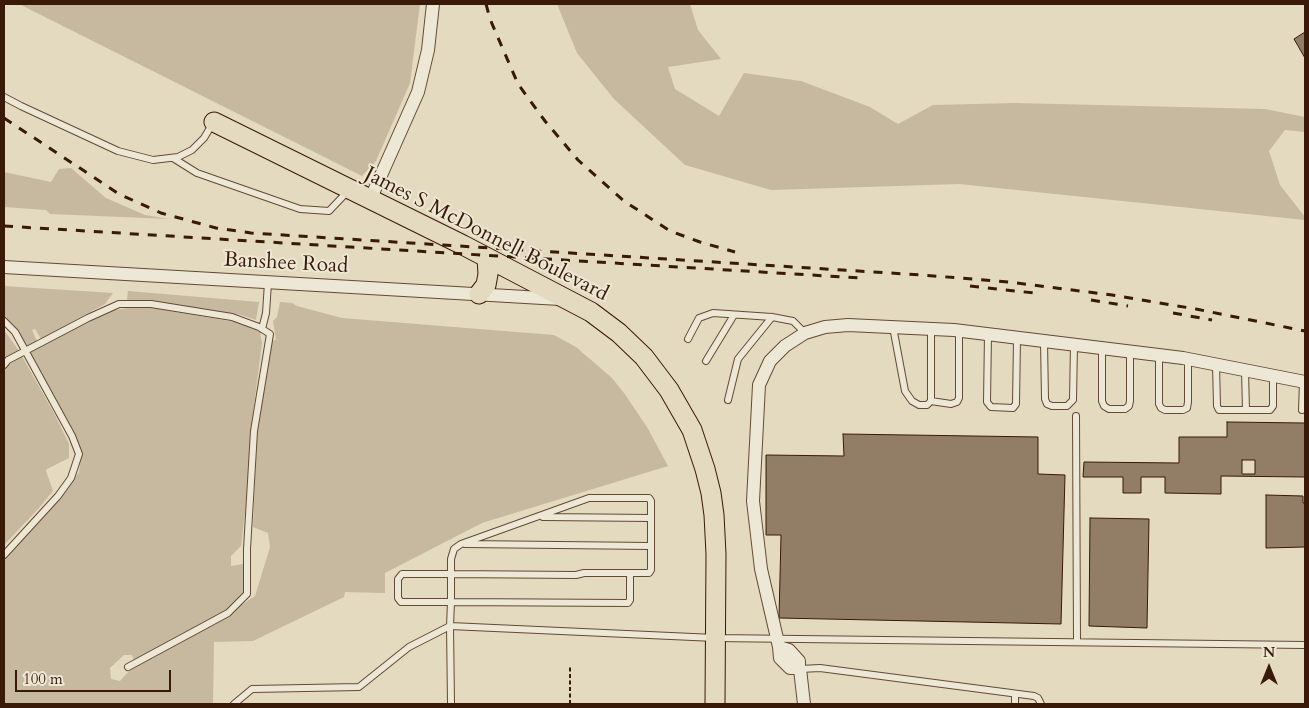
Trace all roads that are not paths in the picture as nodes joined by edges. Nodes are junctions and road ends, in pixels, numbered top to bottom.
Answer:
1 (433, 4) edge
2 (4, 96) edge
3 (214, 122) joint
4 (172, 158) junction
5 (349, 189) junction
6 (370, 200) junction
7 (487, 258) junction
8 (4, 267) edge
9 (268, 283) junction
10 (479, 294) junction
11 (566, 300) junction
12 (734, 314) junction
13 (772, 317) junction
14 (4, 321) edge
15 (894, 327) junction
16 (262, 329) junction
17 (931, 329) junction
18 (959, 331) junction
19 (805, 333) junction
20 (988, 334) junction
21 (1017, 338) junction
22 (688, 339) dead end
23 (1044, 341) junction
24 (1074, 344) junction
25 (1102, 348) junction
26 (26, 351) junction
27 (1130, 351) junction
28 (1159, 355) junction
29 (1188, 358) junction
30 (706, 361) dead end
31 (1216, 364) junction
32 (4, 365) edge
33 (1245, 370) junction
34 (1273, 376) junction
35 (1304, 382) edge
36 (728, 400) dead end
37 (931, 401) junction
38 (1246, 410) junction
39 (1302, 410) dead end
40 (1076, 416) dead end
41 (537, 517) junction
42 (652, 518) junction
43 (461, 544) junction
44 (651, 546) junction
45 (4, 555) edge
46 (451, 574) junction
47 (630, 574) junction
48 (451, 602) junction
49 (450, 626) junction
50 (716, 638) junction
51 (1077, 642) junction
52 (778, 643) junction
53 (1305, 645) edge
54 (128, 667) dead end
55 (799, 668) junction
56 (1015, 694) junction
57 (234, 704) edge
58 (450, 704) edge
59 (715, 704) edge
60 (804, 704) edge
61 (1015, 704) edge
62 (1041, 704) edge

1 - 6 street
2 - 4 lane
3 - 4 lane
3 - 5 main road, James S McDonnell Boulevard
4 - 5 lane
5 - 6 main road, James S McDonnell Boulevard
6 - 7 main road, James S McDonnell Boulevard
7 - 10 main road
7 - 11 main road, James S McDonnell Boulevard
8 - 9 street, Banshee Road
9 - 10 street, Banshee Road
9 - 16 lane
10 - 11 street, Banshee Road
11 - 50 main road, James S McDonnell Boulevard
12 - 13 lane
12 - 22 lane
12 - 30 lane
13 - 19 lane
13 - 36 lane
14 - 26 lane
15 - 17 street
15 - 19 street
15 - 37 lane
16 - 26 lane
16 - 54 lane
17 - 18 street
17 - 37 lane
18 - 20 street
18 - 37 lane
19 - 52 street
20 - 21 street
20 - 21 lane
21 - 23 street
23 - 24 street
23 - 24 lane
24 - 25 street
25 - 27 street
25 - 27 lane
26 - 32 lane
26 - 45 lane
27 - 28 street
28 - 29 street
28 - 29 lane
29 - 31 street
31 - 33 street
31 - 38 lane
33 - 34 street
33 - 38 lane
34 - 35 street
34 - 38 lane
35 - 39 lane
40 - 51 lane
41 - 42 lane
41 - 42 lane
41 - 43 lane
42 - 44 lane
43 - 44 lane
43 - 46 lane
44 - 47 lane
46 - 47 lane
46 - 48 lane
46 - 48 lane
47 - 48 lane
48 - 49 lane
49 - 50 lane
49 - 57 lane
49 - 58 lane
50 - 52 lane
50 - 59 main road, James S McDonnell Boulevard
51 - 52 lane
51 - 53 lane
52 - 55 street
55 - 56 lane
55 - 60 street
56 - 61 lane
56 - 62 lane

